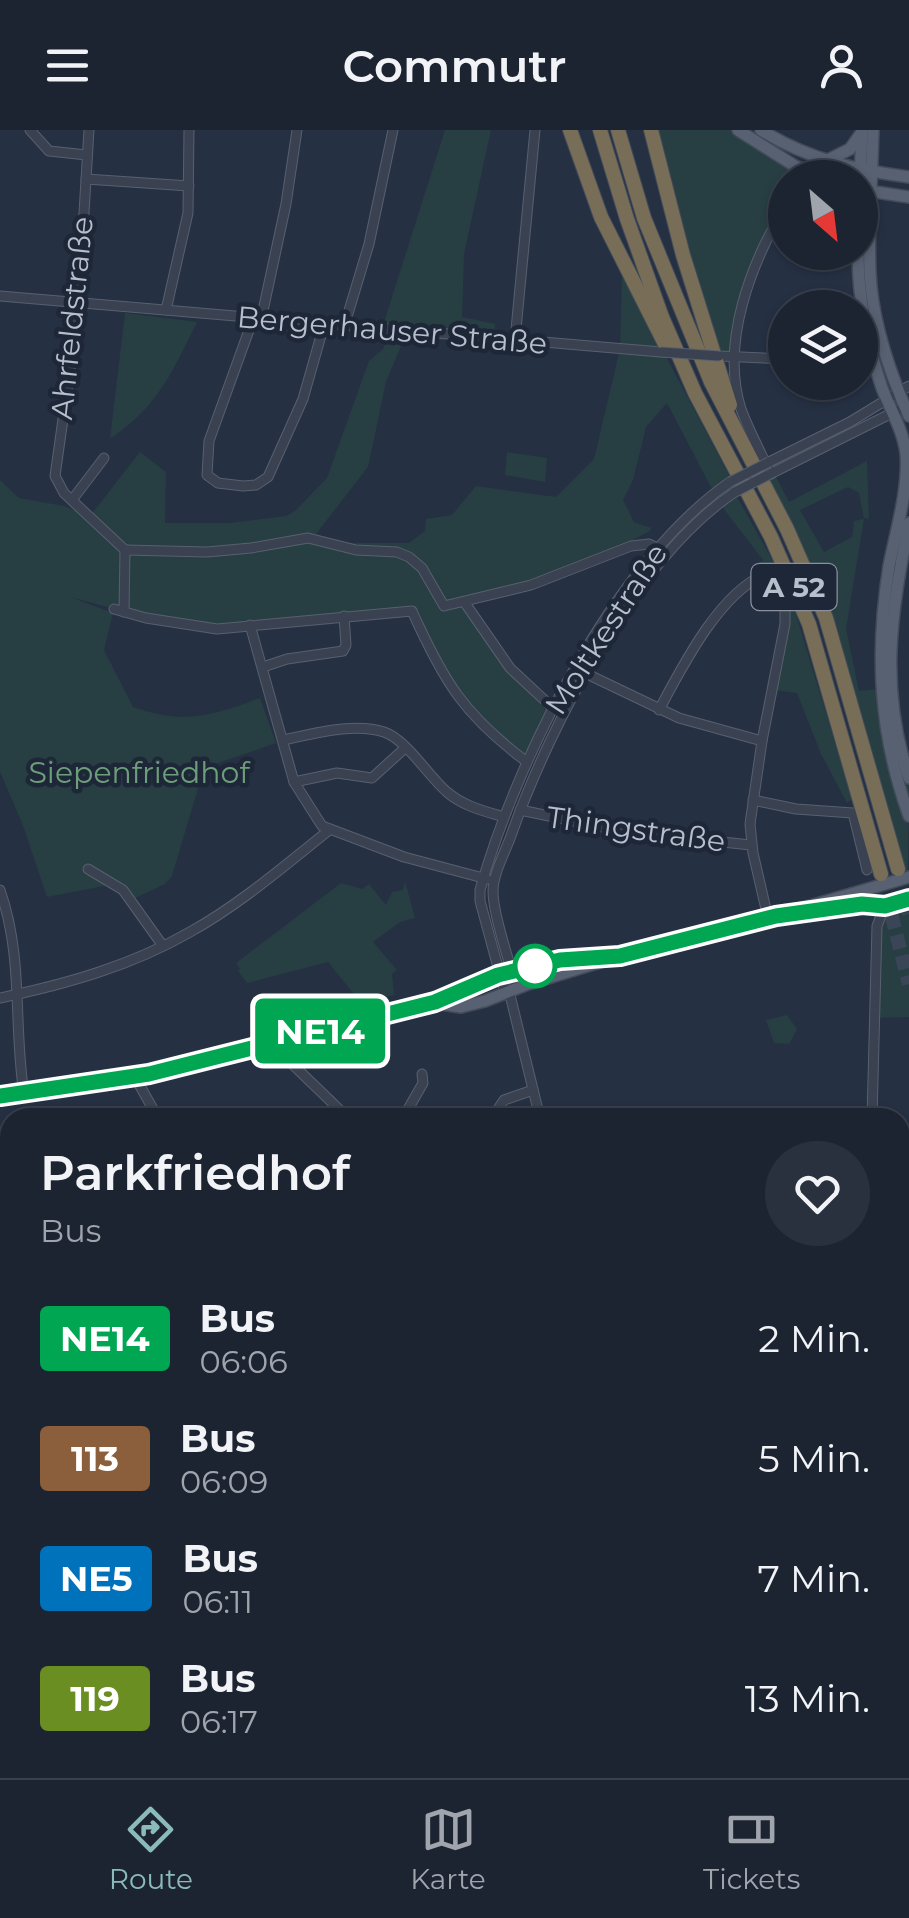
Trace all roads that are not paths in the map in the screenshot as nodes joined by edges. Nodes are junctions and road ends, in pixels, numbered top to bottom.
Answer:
1 (30, 130) edge
2 (90, 130) edge
3 (189, 130) edge
4 (296, 130) edge
5 (393, 130) edge
6 (535, 130) edge
7 (570, 130) edge
8 (600, 130) edge
9 (618, 130) edge
10 (651, 130) edge
11 (738, 130) edge
12 (761, 130) edge
13 (865, 131) edge
14 (88, 155) junction
15 (786, 160) edge
16 (823, 160) edge
17 (828, 160) edge
18 (865, 160) edge
19 (909, 178) edge
20 (86, 179) junction
21 (878, 180) edge
22 (189, 186) junction
23 (878, 186) edge
24 (909, 197) edge
25 (768, 239) edge
26 (871, 270) edge
27 (0, 296) edge
28 (78, 302) junction
29 (166, 310) junction
30 (257, 320) junction
31 (324, 325) junction
32 (344, 327) junction
33 (515, 340) junction
34 (735, 358) junction
35 (768, 359) edge
36 (878, 371) edge
37 (695, 393) junction
38 (902, 403) edge
39 (740, 439) junction
40 (908, 454) edge
41 (104, 458) dead end
42 (769, 466) junction
43 (72, 500) junction
44 (909, 524) edge
45 (657, 548) junction
46 (125, 550) junction
47 (906, 550) edge
48 (465, 603) junction
49 (344, 616) junction
50 (250, 625) junction
51 (262, 667) junction
52 (587, 674) junction
53 (553, 708) junction
54 (659, 710) junction
55 (283, 740) junction
56 (762, 741) junction
57 (405, 748) junction
58 (527, 762) junction
59 (909, 778) edge
60 (294, 782) junction
61 (752, 800) junction
62 (907, 802) edge
63 (520, 810) junction
64 (909, 816) edge
65 (504, 817) junction
66 (328, 831) junction
67 (751, 844) junction
68 (88, 869) dead end
69 (874, 872) joint
70 (904, 873) edge
71 (484, 878) junction
72 (495, 881) junction
73 (0, 890) edge
74 (909, 900) edge
75 (862, 904) junction
76 (885, 906) junction
77 (772, 918) junction
78 (877, 926) junction
79 (163, 946) junction
80 (620, 956) junction
81 (512, 972) junction
82 (498, 975) junction
83 (510, 990) junction
84 (18, 994) junction
85 (0, 998) edge
86 (435, 1002) junction
87 (281, 1040) junction
88 (422, 1074) dead end
89 (136, 1076) junction
90 (533, 1090) junction
91 (24, 1094) junction
92 (0, 1096) edge
93 (153, 1108) edge
94 (338, 1108) edge
95 (408, 1108) edge
96 (500, 1108) edge
97 (538, 1108) edge
98 (872, 1108) edge

1 - 14 street
2 - 14 street, Ahrfeldstraße
3 - 22 street
4 - 30 street
5 - 32 street
6 - 33 street
7 - 37 highway
8 - 37 highway, A 52
9 - 39 highway, A 52
10 - 39 highway
11 - 15 main road
12 - 16 main road
13 - 17 main road
13 - 18 main road
14 - 20 street, Ahrfeldstraße
19 - 21 main road
20 - 22 street
20 - 28 street, Ahrfeldstraße
22 - 29 street
23 - 24 main road
25 - 34 street
26 - 38 main road
27 - 28 street, Bergerhauser Straße
28 - 29 street, Bergerhauser Straße
28 - 43 street, Ahrfeldstraße
29 - 30 street, Bergerhauser Straße
30 - 31 street, Bergerhauser Straße
30 - 31 street
31 - 32 street, Bergerhauser Straße
32 - 33 street, Bergerhauser Straße
33 - 34 street, Bergerhauser Straße, bridge
34 - 35 street, Bergerhauser Straße
34 - 42 street
36 - 38 main road
37 - 69 highway, A 52
38 - 40 main road
38 - 42 street, Moltkestraße
39 - 70 highway, A 52
40 - 62 main road
41 - 43 street, Ahrfeldstraße
42 - 45 street, Moltkestraße, bridge
42 - 52 street, Moltkestraße, bridge
43 - 46 street, Ahrfeldstraße
44 - 47 main road
45 - 48 street
45 - 53 street, Moltkestraße
46 - 48 street
46 - 50 street
47 - 59 main road
48 - 53 street
49 - 50 street
49 - 51 street
49 - 58 street
50 - 51 street
51 - 55 street
52 - 54 street
52 - 63 street, Moltkestraße
53 - 58 street, Moltkestraße
54 - 56 street
54 - 56 street
55 - 57 street
55 - 60 street
56 - 61 street
57 - 60 street
57 - 65 street
58 - 65 street, Moltkestraße
60 - 66 street
61 - 67 street
61 - 69 street
62 - 64 main road
63 - 67 street, Thingstraße
63 - 72 street, Moltkestraße
65 - 71 street, Moltkestraße
66 - 71 street
66 - 79 street
67 - 77 street
68 - 79 street
70 - 77 main road
71 - 72 street
71 - 82 street, Moltkestraße
72 - 81 street, Moltkestraße
73 - 84 street
74 - 76 main road
75 - 76 main road
75 - 77 main road
75 - 78 street
76 - 78 street
77 - 80 main road
78 - 98 street
79 - 84 street
80 - 81 main road
80 - 83 main road
81 - 82 main road
81 - 83 street, Moltkestraße
82 - 83 street, Moltkestraße
82 - 86 main road
83 - 86 main road
83 - 90 street
84 - 85 street
84 - 91 street
86 - 87 main road
87 - 89 main road
87 - 94 street
88 - 95 street
89 - 91 main road
89 - 93 street
90 - 96 street
90 - 97 street
91 - 92 main road

